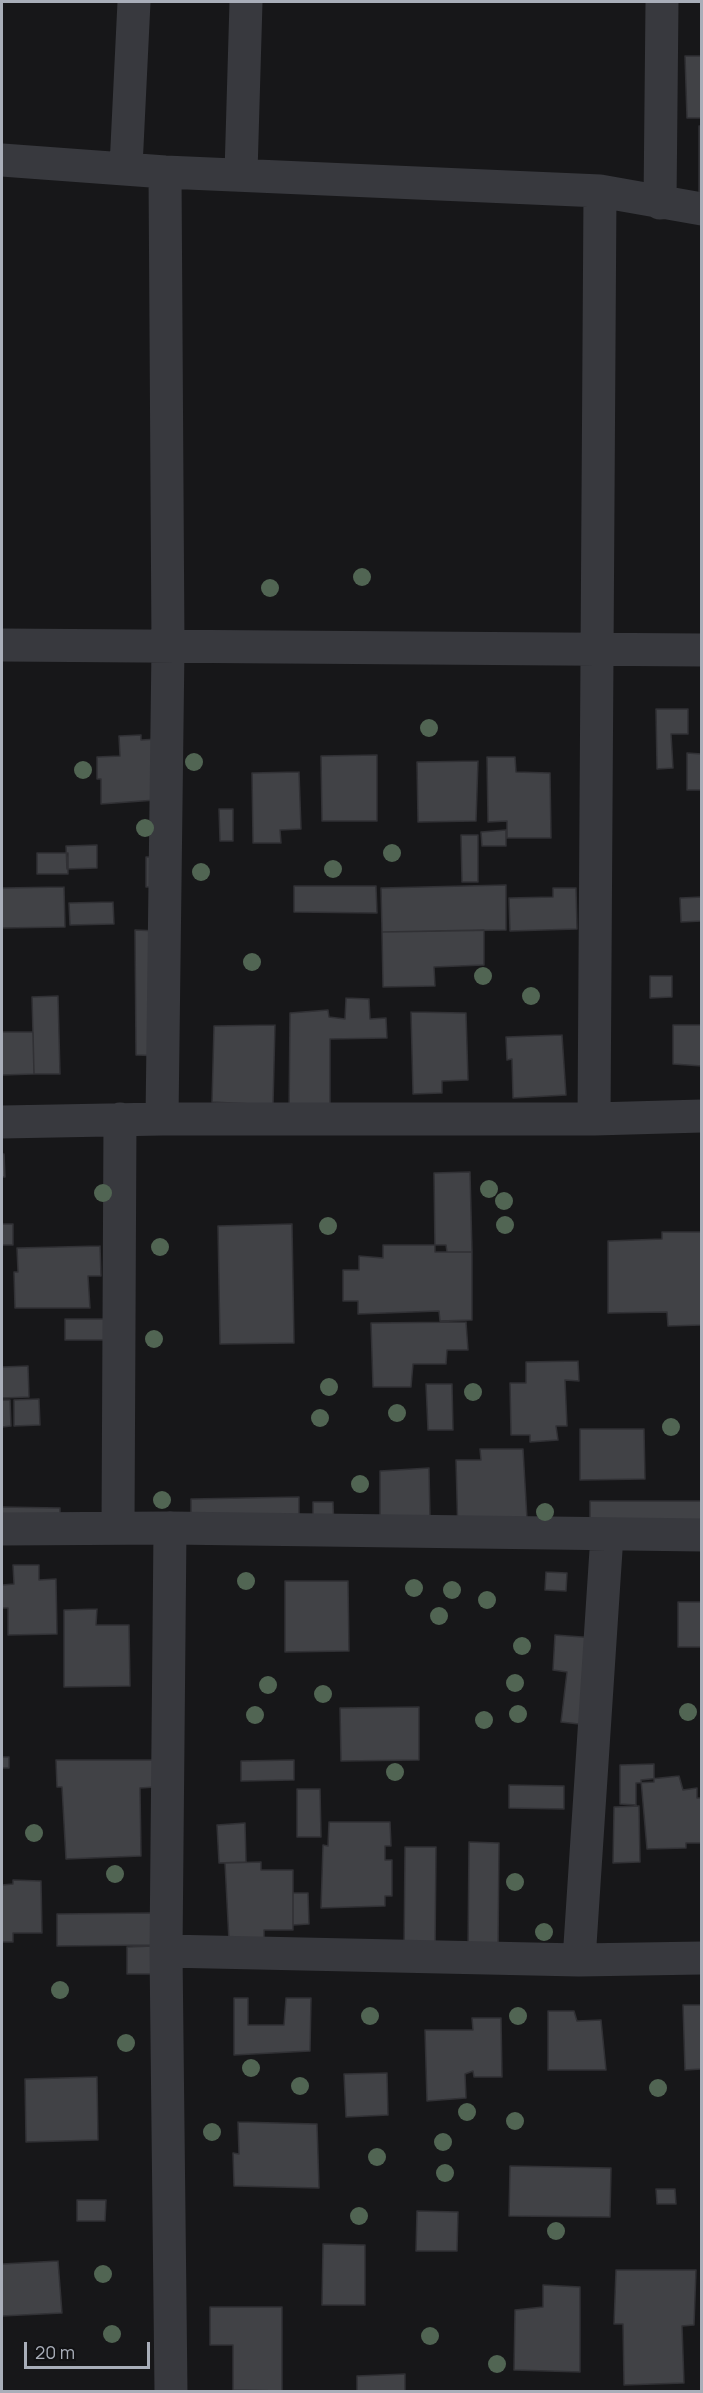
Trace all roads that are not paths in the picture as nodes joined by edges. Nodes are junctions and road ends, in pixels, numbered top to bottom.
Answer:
1 (134, 2) edge
2 (246, 2) edge
3 (662, 2) edge
4 (2, 160) edge
5 (126, 167) junction
6 (165, 172) junction
7 (241, 173) junction
8 (600, 191) junction
9 (660, 203) junction
10 (702, 209) edge
11 (2, 645) edge
12 (168, 647) junction
13 (597, 648) junction
14 (702, 650) edge
15 (702, 1116) edge
16 (120, 1119) junction
17 (162, 1119) junction
18 (594, 1119) junction
19 (2, 1122) edge
20 (2, 1528) edge
21 (118, 1528) junction
22 (170, 1528) junction
23 (607, 1535) junction
24 (702, 1535) edge
25 (166, 1952) junction
26 (702, 1959) edge
27 (579, 1960) junction
28 (171, 2391) edge

1 - 5 street
2 - 7 street
3 - 9 street
4 - 5 street
5 - 6 street
6 - 7 street
6 - 12 street
7 - 8 street
8 - 9 street
8 - 13 street
9 - 10 street
11 - 12 street
12 - 13 street
12 - 17 street
13 - 14 street
13 - 18 street
15 - 18 street
16 - 17 street
16 - 19 street
16 - 21 street
17 - 18 street
20 - 21 street
21 - 22 street
22 - 23 street
22 - 25 street
23 - 24 street
23 - 27 street
25 - 27 street
25 - 28 street
26 - 27 street

